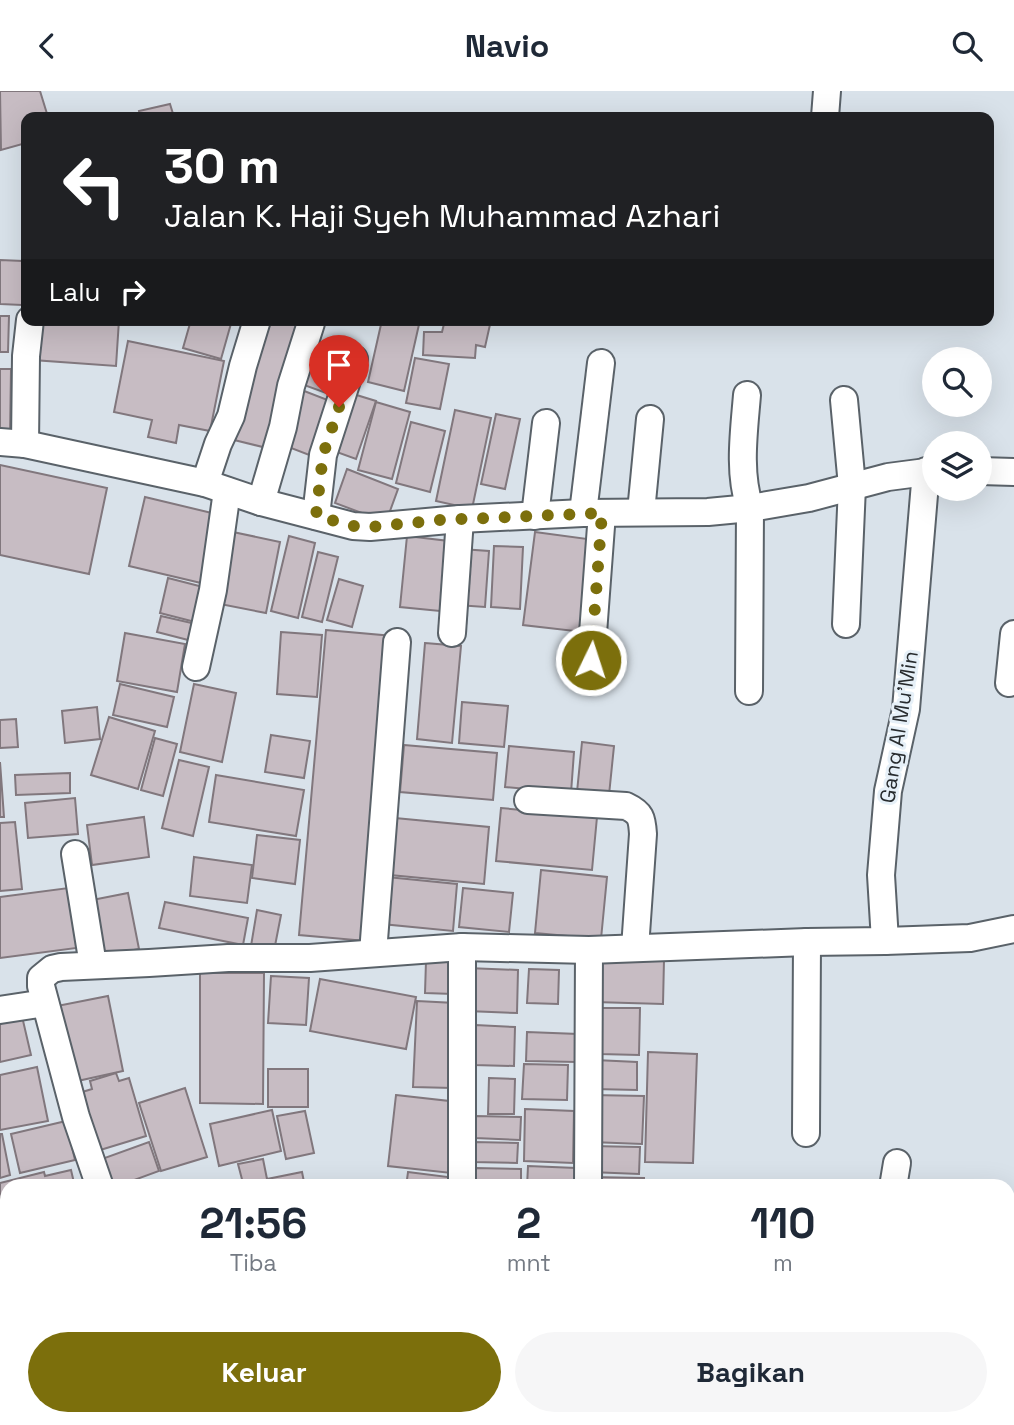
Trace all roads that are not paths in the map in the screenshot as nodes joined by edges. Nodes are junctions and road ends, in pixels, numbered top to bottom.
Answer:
1 (827, 91) edge
2 (825, 112) edge
3 (29, 326) edge
4 (255, 326) edge
5 (310, 326) edge
6 (354, 359) dead end
7 (601, 363) dead end
8 (747, 395) dead end
9 (844, 400) dead end
10 (650, 419) dead end
11 (546, 423) dead end
12 (12, 443) edge
13 (992, 471) edge
14 (1014, 471) edge
15 (922, 472) edge
16 (852, 486) junction
17 (216, 487) junction
18 (927, 501) edge
19 (261, 502) junction
20 (750, 508) junction
21 (641, 512) junction
22 (592, 513) junction
23 (316, 516) junction
24 (535, 516) junction
25 (460, 519) junction
26 (846, 624) dead end
27 (452, 633) dead end
28 (1014, 634) edge
29 (397, 642) dead end
30 (591, 660) dead end
31 (196, 667) dead end
32 (1009, 683) dead end
33 (749, 691) dead end
34 (527, 800) dead end
35 (75, 854) dead end
36 (1014, 929) edge
37 (885, 941) junction
38 (807, 942) junction
39 (462, 947) junction
40 (635, 948) junction
41 (589, 950) junction
42 (373, 953) junction
43 (93, 965) junction
44 (43, 994) junction
45 (0, 1010) edge
46 (806, 1133) dead end
47 (97, 1179) edge
48 (462, 1179) edge
49 (588, 1179) edge

1 - 2 street
3 - 12 street
4 - 17 street
5 - 19 street
6 - 23 street
7 - 22 street
8 - 20 street
9 - 16 street
10 - 21 street
11 - 24 street
12 - 17 street
13 - 14 street
15 - 16 street
16 - 20 street
16 - 26 street
17 - 19 street
17 - 31 street
18 - 37 street, Gang Al Mu’Min
19 - 23 street
20 - 21 street
20 - 33 street
21 - 22 street
22 - 24 street
22 - 30 street
23 - 25 street
24 - 25 street
25 - 27 street
28 - 32 street
29 - 42 street
34 - 40 street
35 - 43 street
36 - 37 street
37 - 38 street
38 - 40 street
38 - 46 street
39 - 41 street
39 - 42 street
39 - 48 street
40 - 41 street
41 - 49 street
42 - 43 street
43 - 44 street
44 - 45 street
44 - 47 street

